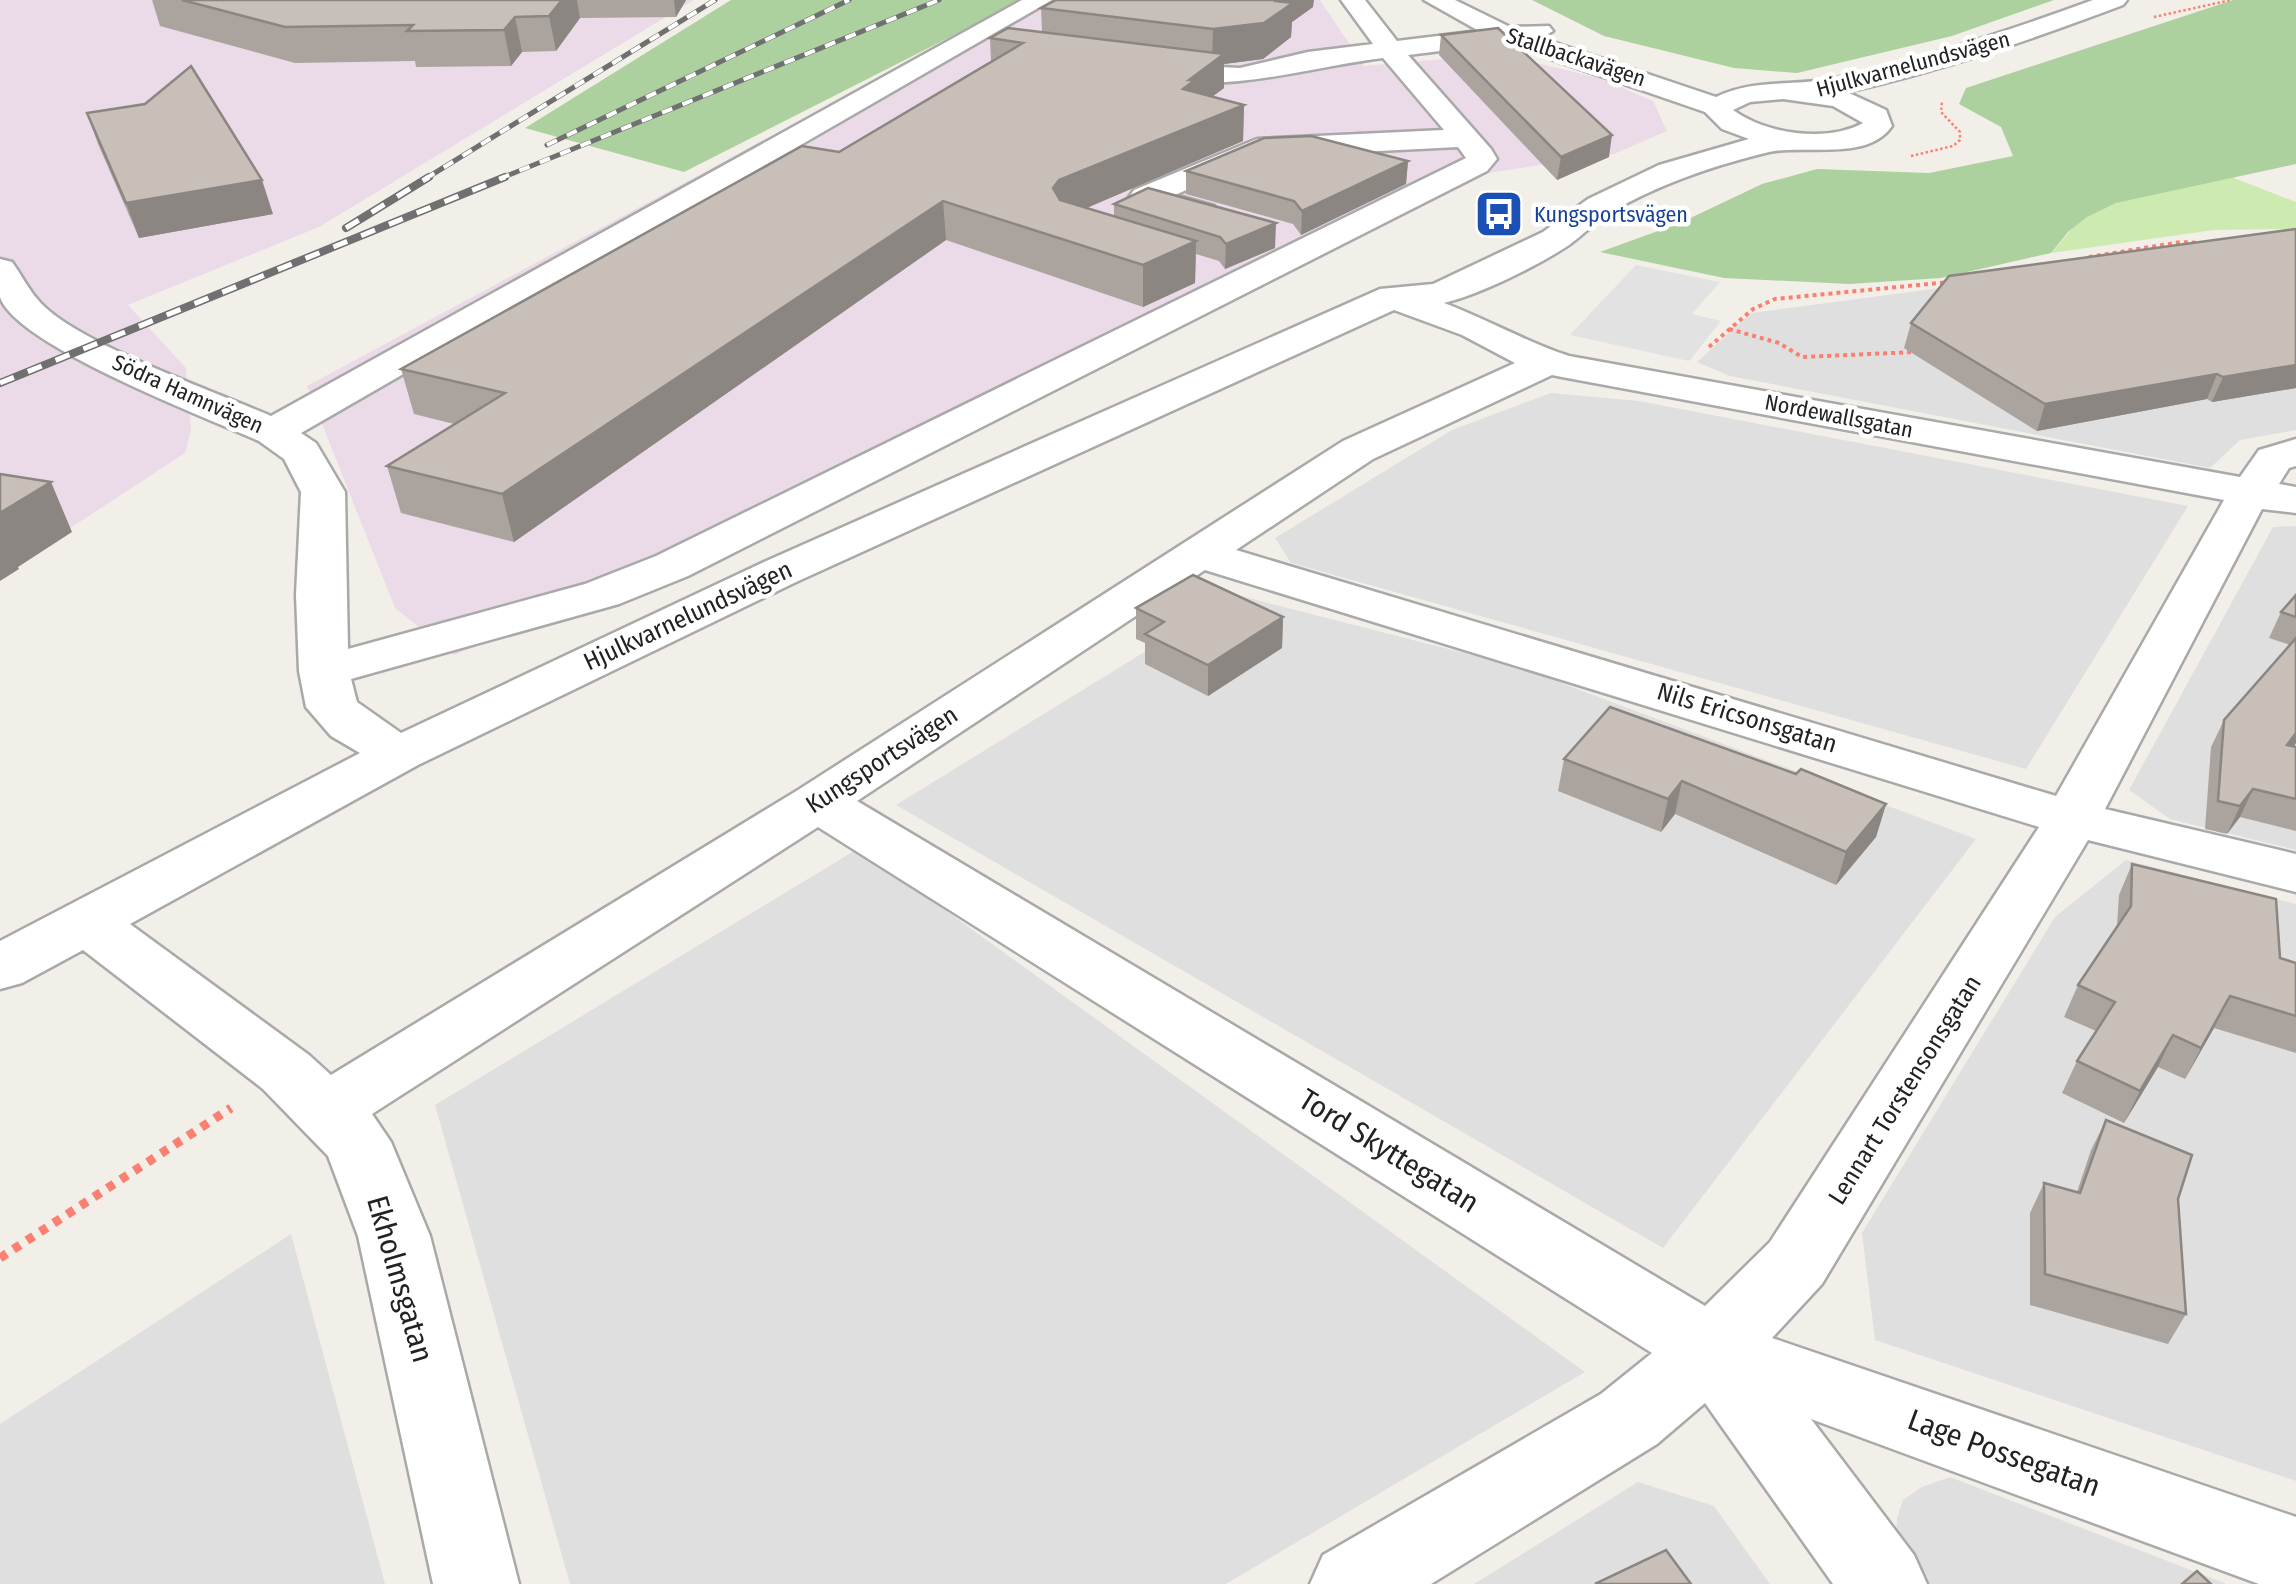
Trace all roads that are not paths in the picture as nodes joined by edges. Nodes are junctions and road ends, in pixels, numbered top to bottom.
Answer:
1 (1040, 0) edge
2 (1352, 0) edge
3 (1436, 0) edge
4 (1476, 0) edge
5 (2115, 0) edge
6 (1540, 31) junction
7 (2021, 35) junction
8 (1506, 36) junction
9 (962, 44) junction
10 (1000, 49) dead end
11 (1389, 50) junction
12 (1116, 64) edge
13 (1762, 92) junction
14 (1804, 93) junction
15 (1868, 110) junction
16 (1722, 113) junction
17 (1466, 138) junction
18 (1799, 140) junction
19 (1145, 197) junction
20 (1110, 213) edge
21 (1241, 224) edge
22 (1512, 226) dead end
23 (1444, 258) dead end
24 (0, 269) edge
25 (1393, 297) junction
26 (12, 311) edge
27 (1547, 363) junction
28 (273, 432) junction
29 (2296, 452) edge
30 (2274, 496) edge
31 (1201, 554) junction
32 (324, 670) junction
33 (399, 754) junction
34 (818, 802) junction
35 (2069, 818) junction
36 (2296, 873) edge
37 (85, 920) junction
38 (0, 968) edge
39 (326, 1110) junction
40 (1712, 1350) junction
41 (2296, 1557) edge
42 (476, 1584) edge
43 (1353, 1584) edge
44 (1884, 1584) edge

1 - 9 street
2 - 11 street
3 - 8 street, Stallbackavägen
4 - 6 street, Stallbackavägen
5 - 7 street, Hjulkvarnelundsvägen
6 - 8 street
6 - 13 street, Stallbackavägen
7 - 14 street, Hjulkvarnelundsvägen
7 - 15 street, Hjulkvarnelundsvägen
8 - 11 street
8 - 16 street, Stallbackavägen
9 - 10 street
9 - 28 street
11 - 12 street
11 - 17 street
13 - 14 street
13 - 16 street
14 - 15 street
15 - 18 street
16 - 18 street, Stallbackavägen
16 - 22 street
17 - 19 street
17 - 32 street
18 - 25 street, Hjulkvarnelundsvägen
19 - 20 street
19 - 21 street
23 - 25 street, Hjulkvarnelundsvägen
24 - 26 street, Södra Hamnvägen
25 - 27 street, Nordewallsgatan
25 - 33 street, Hjulkvarnelundsvägen
26 - 28 street, Södra Hamnvägen
27 - 30 street, Nordewallsgatan
27 - 31 street, Kungsportsvägen
28 - 32 street, Södra Hamnvägen
29 - 30 street, Lennart Torstensonsgatan
30 - 35 street, Lennart Torstensonsgatan
31 - 34 street, Kungsportsvägen
31 - 35 street, Nils Ericsonsgatan
32 - 33 street, Södra Hamnvägen
33 - 37 street, Hjulkvarnelundsvägen
34 - 39 street, Kungsportsvägen
34 - 40 street, Tord Skyttegatan
35 - 36 street, Nils Ericsonsgatan
35 - 40 street, Lennart Torstensonsgatan
37 - 38 street, Hjulkvarnelundsvägen
37 - 39 street, Ekholmsgatan
39 - 42 street, Ekholmsgatan
40 - 41 street, Lage Possegatan
40 - 43 street, Lennart Torstensonsgatan
40 - 44 street, Tord Skyttegatan

